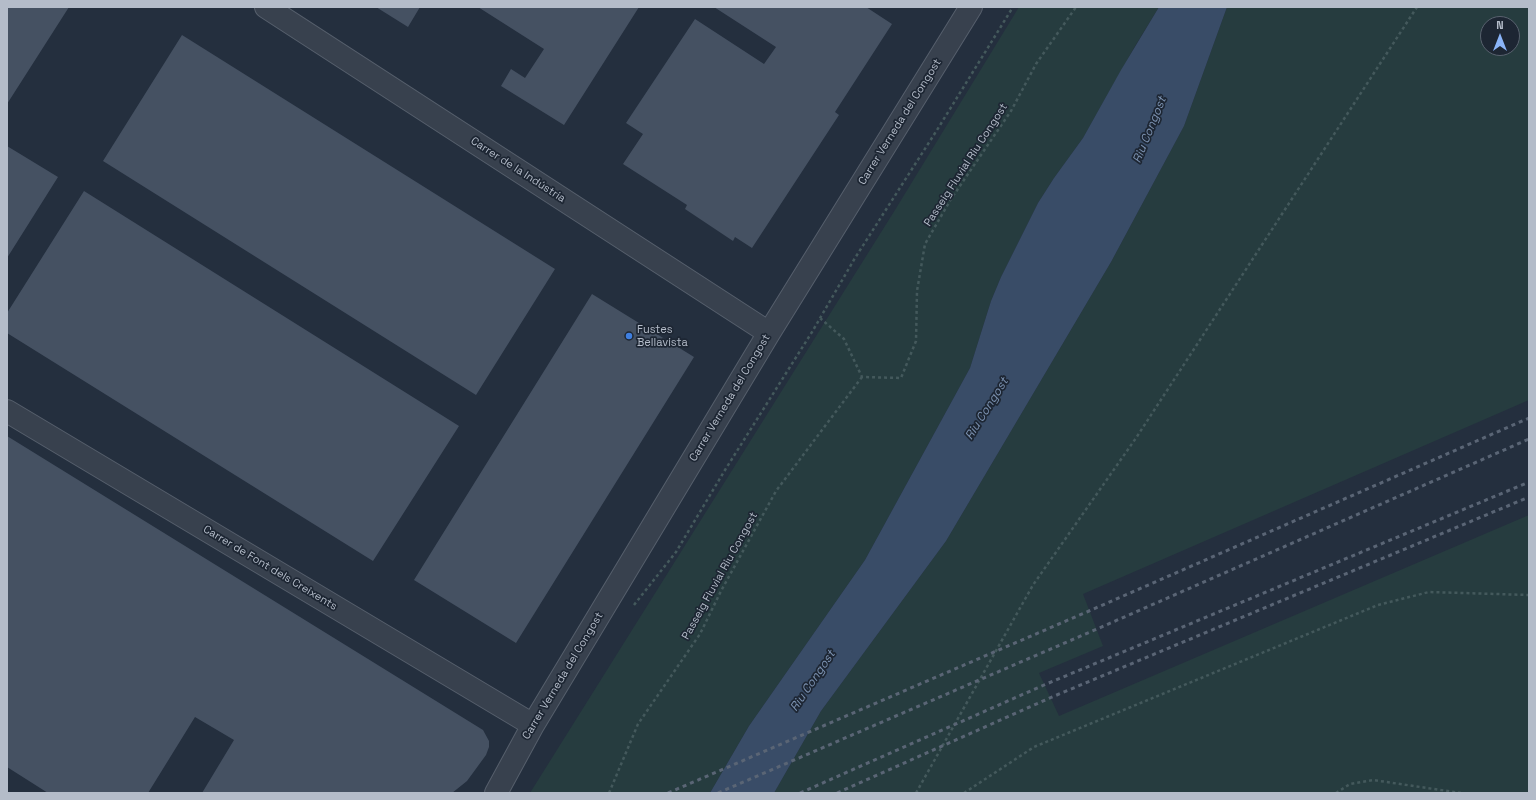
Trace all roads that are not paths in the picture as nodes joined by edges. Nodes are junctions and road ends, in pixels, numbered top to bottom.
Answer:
1 (266, 7) edge
2 (971, 7) edge
3 (769, 333) junction
4 (7, 411) edge
5 (533, 725) junction
6 (496, 793) edge

1 - 3 street, Carrer de la Indústria
2 - 3 street, Carrer Verneda del Congost
3 - 5 street, Carrer Verneda del Congost
4 - 5 street, Carrer de Font dels Creixents
5 - 6 street, Carrer Verneda del Congost

